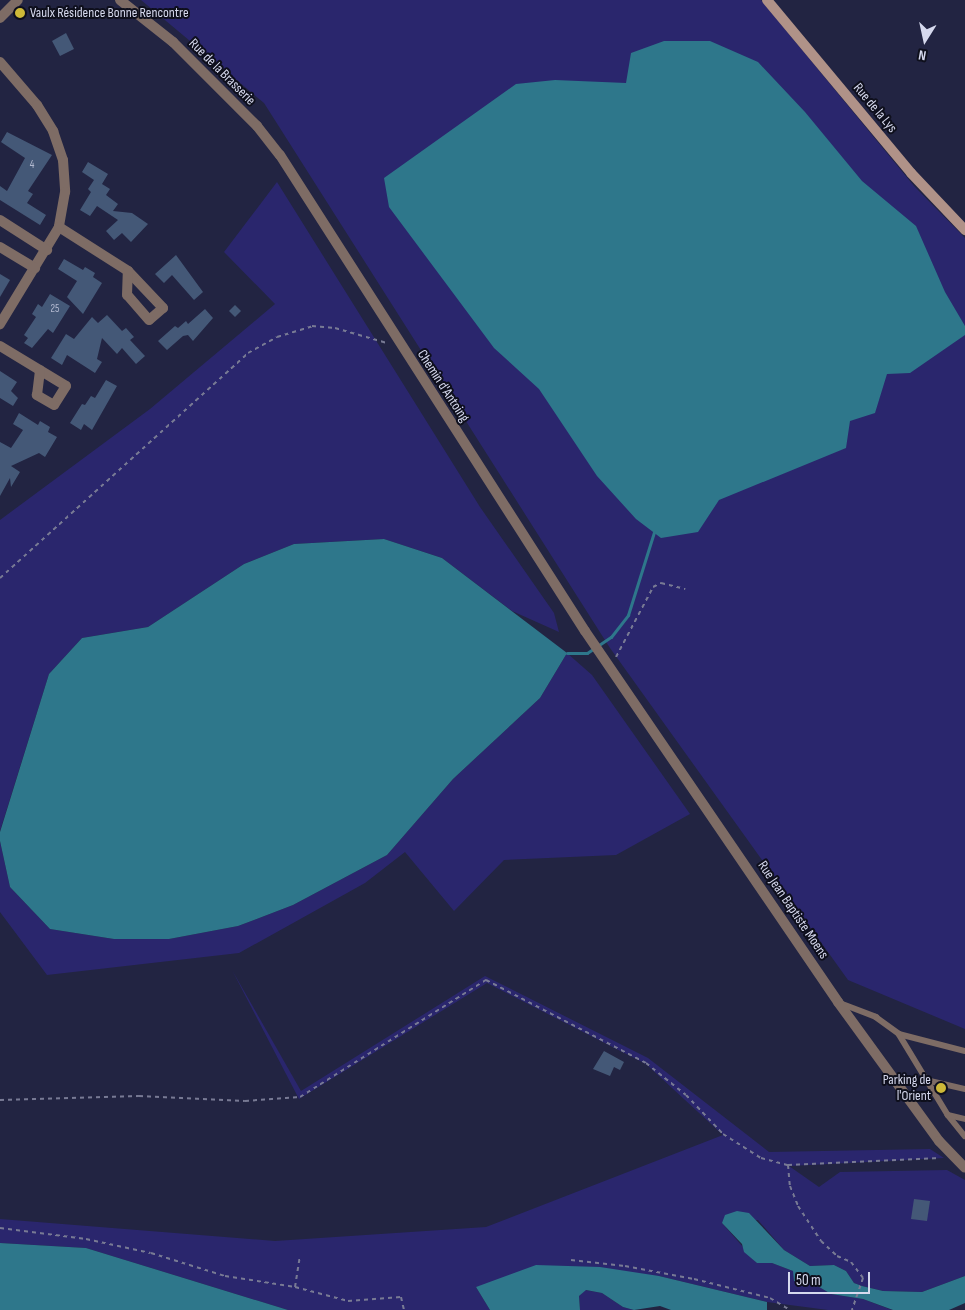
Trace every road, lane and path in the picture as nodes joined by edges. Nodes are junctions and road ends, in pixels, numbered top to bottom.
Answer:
1 (18, 0) edge
2 (120, 0) edge
3 (768, 0) edge
4 (0, 18) edge
5 (0, 62) edge
6 (256, 126) joint
7 (0, 220) edge
8 (59, 228) junction
9 (965, 230) edge
10 (0, 247) edge
11 (47, 250) junction
12 (36, 268) junction
13 (128, 271) junction
14 (0, 324) edge
15 (388, 338) dead end
16 (0, 346) edge
17 (40, 370) dead end
18 (0, 578) edge
19 (685, 589) dead end
20 (609, 661) junction
21 (838, 1002) junction
22 (899, 1034) junction
23 (965, 1051) edge
24 (926, 1080) junction
25 (965, 1088) edge
26 (0, 1100) edge
27 (948, 1116) junction
28 (965, 1119) edge
29 (965, 1136) edge
30 (955, 1160) junction
31 (788, 1165) junction
32 (965, 1168) edge
33 (0, 1228) edge
34 (300, 1256) dead end
35 (571, 1260) dead end
36 (295, 1288) junction
37 (404, 1310) edge
38 (790, 1310) edge
39 (852, 1310) edge

1 - 4 street
2 - 6 street, Rue de la Brasserie
3 - 9 main road, Rue de la Lys
5 - 8 street
6 - 20 street, Chemin d'Antoing
7 - 11 street
8 - 11 street
8 - 13 street
10 - 12 street
11 - 12 street
12 - 14 street
13 - 13 street
15 - 18 path
16 - 17 street
19 - 20 path
20 - 21 street, Rue Jean Baptiste Moens
21 - 22 lane
21 - 30 street, Rue Jean Baptiste Moens
22 - 23 lane
22 - 24 lane
24 - 25 lane
24 - 27 lane
26 - 31 path
27 - 28 lane
27 - 29 lane
30 - 31 path
30 - 32 street, Rue Jean Baptiste Moens
31 - 39 path
33 - 36 path
34 - 36 path
35 - 38 path
36 - 37 path

